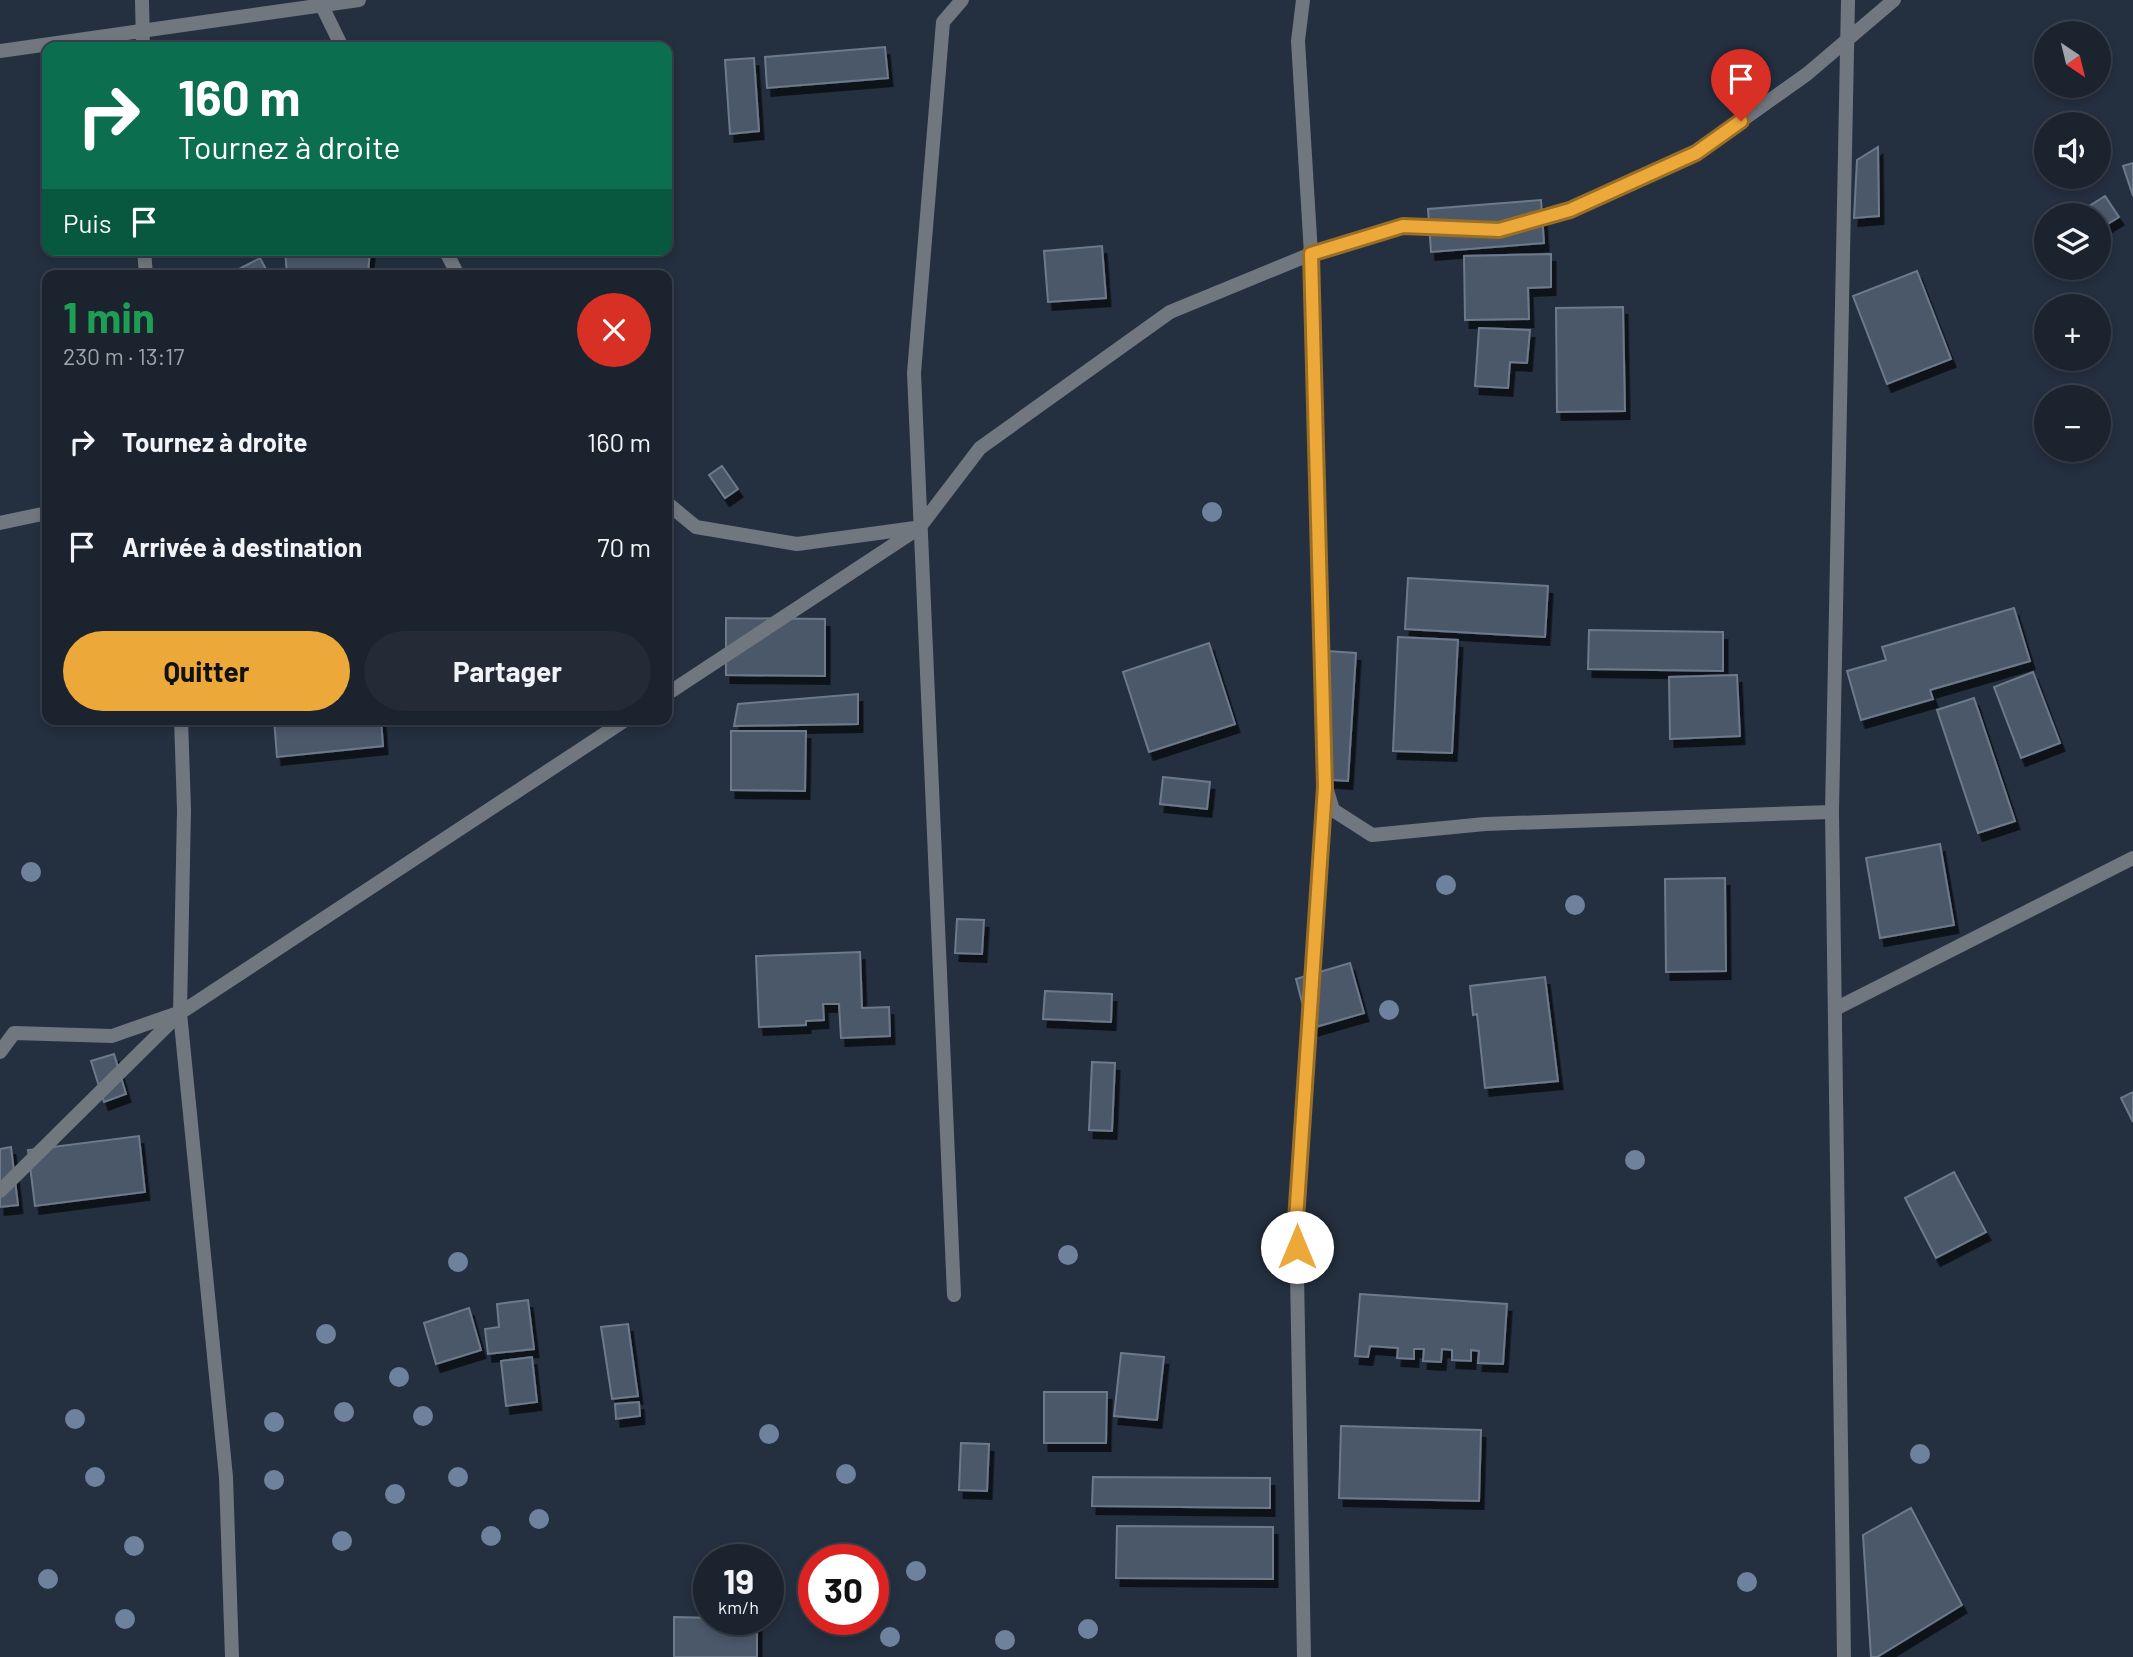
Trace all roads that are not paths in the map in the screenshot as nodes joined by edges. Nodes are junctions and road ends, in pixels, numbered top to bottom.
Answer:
1 (142, 0) edge
2 (359, 0) edge
3 (962, 0) edge
4 (1303, 0) edge
5 (1848, 0) edge
6 (1894, 0) edge
7 (322, 6) junction
8 (144, 31) junction
9 (1848, 40) junction
10 (65, 42) edge
11 (143, 42) edge
12 (340, 42) edge
13 (42, 45) edge
14 (0, 51) edge
15 (1311, 254) junction
16 (672, 507) edge
17 (42, 514) edge
18 (0, 523) edge
19 (919, 528) junction
20 (672, 691) edge
21 (181, 725) edge
22 (619, 725) edge
23 (1325, 787) junction
24 (1832, 812) junction
25 (2133, 858) edge
26 (1835, 1009) junction
27 (180, 1013) junction
28 (0, 1052) edge
29 (0, 1191) edge
30 (954, 1295) dead end
31 (232, 1657) edge
32 (1304, 1657) edge
33 (1844, 1657) edge

1 - 8 street
2 - 7 street
3 - 19 street
4 - 15 street
5 - 9 street
6 - 9 street
7 - 8 street
7 - 12 street
8 - 10 street
8 - 11 street
9 - 15 street
9 - 24 street
13 - 14 street
15 - 19 street
15 - 23 street
16 - 19 street
17 - 18 street
19 - 20 street
19 - 30 street
21 - 27 street
22 - 27 street
23 - 24 street
23 - 32 street
24 - 26 street
25 - 26 street
26 - 33 street
27 - 28 street
27 - 29 street
27 - 31 street

